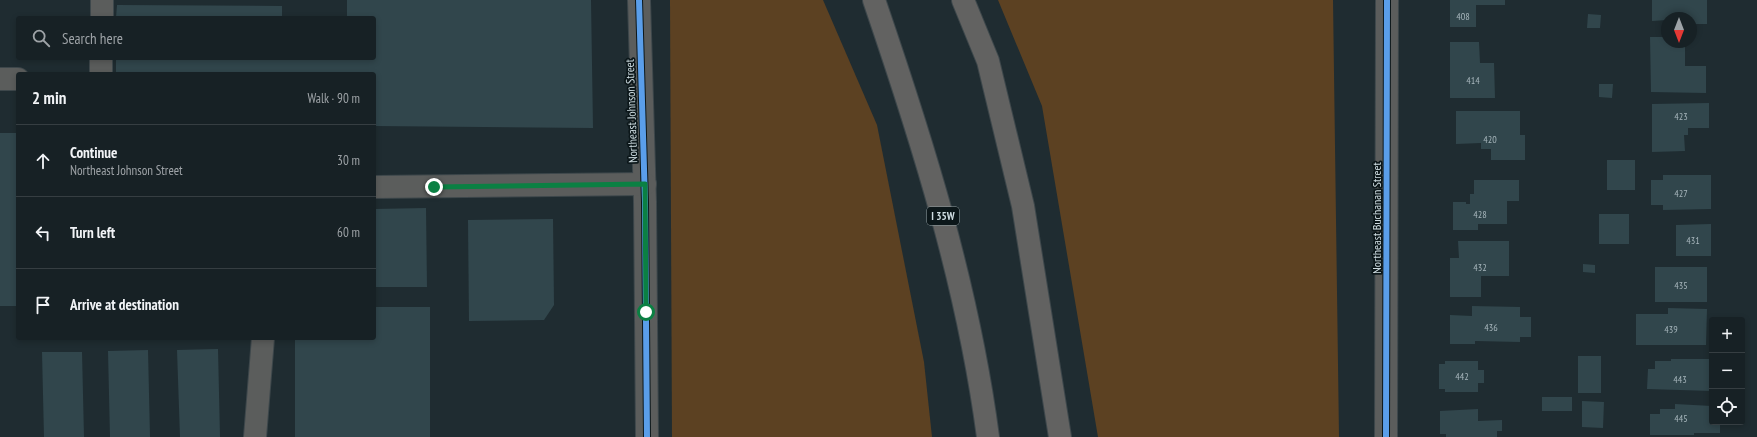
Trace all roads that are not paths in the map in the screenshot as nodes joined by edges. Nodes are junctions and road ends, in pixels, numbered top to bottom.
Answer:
1 (102, 0) edge
2 (639, 0) edge
3 (874, 0) edge
4 (963, 0) edge
5 (1387, 0) edge
6 (102, 16) edge
7 (102, 60) edge
8 (101, 72) edge
9 (0, 79) edge
10 (16, 79) edge
11 (645, 184) junction
12 (376, 188) edge
13 (263, 340) edge
14 (255, 437) edge
15 (647, 437) edge
16 (988, 437) edge
17 (1060, 437) edge
18 (1386, 437) edge

1 - 6 street
2 - 11 street, Northeast Johnson Street
3 - 16 highway, I 35W
4 - 17 highway
5 - 18 street, Northeast Buchanan Street
7 - 8 street
9 - 10 street
11 - 12 street
11 - 15 street, Northeast Johnson Street
13 - 14 street

